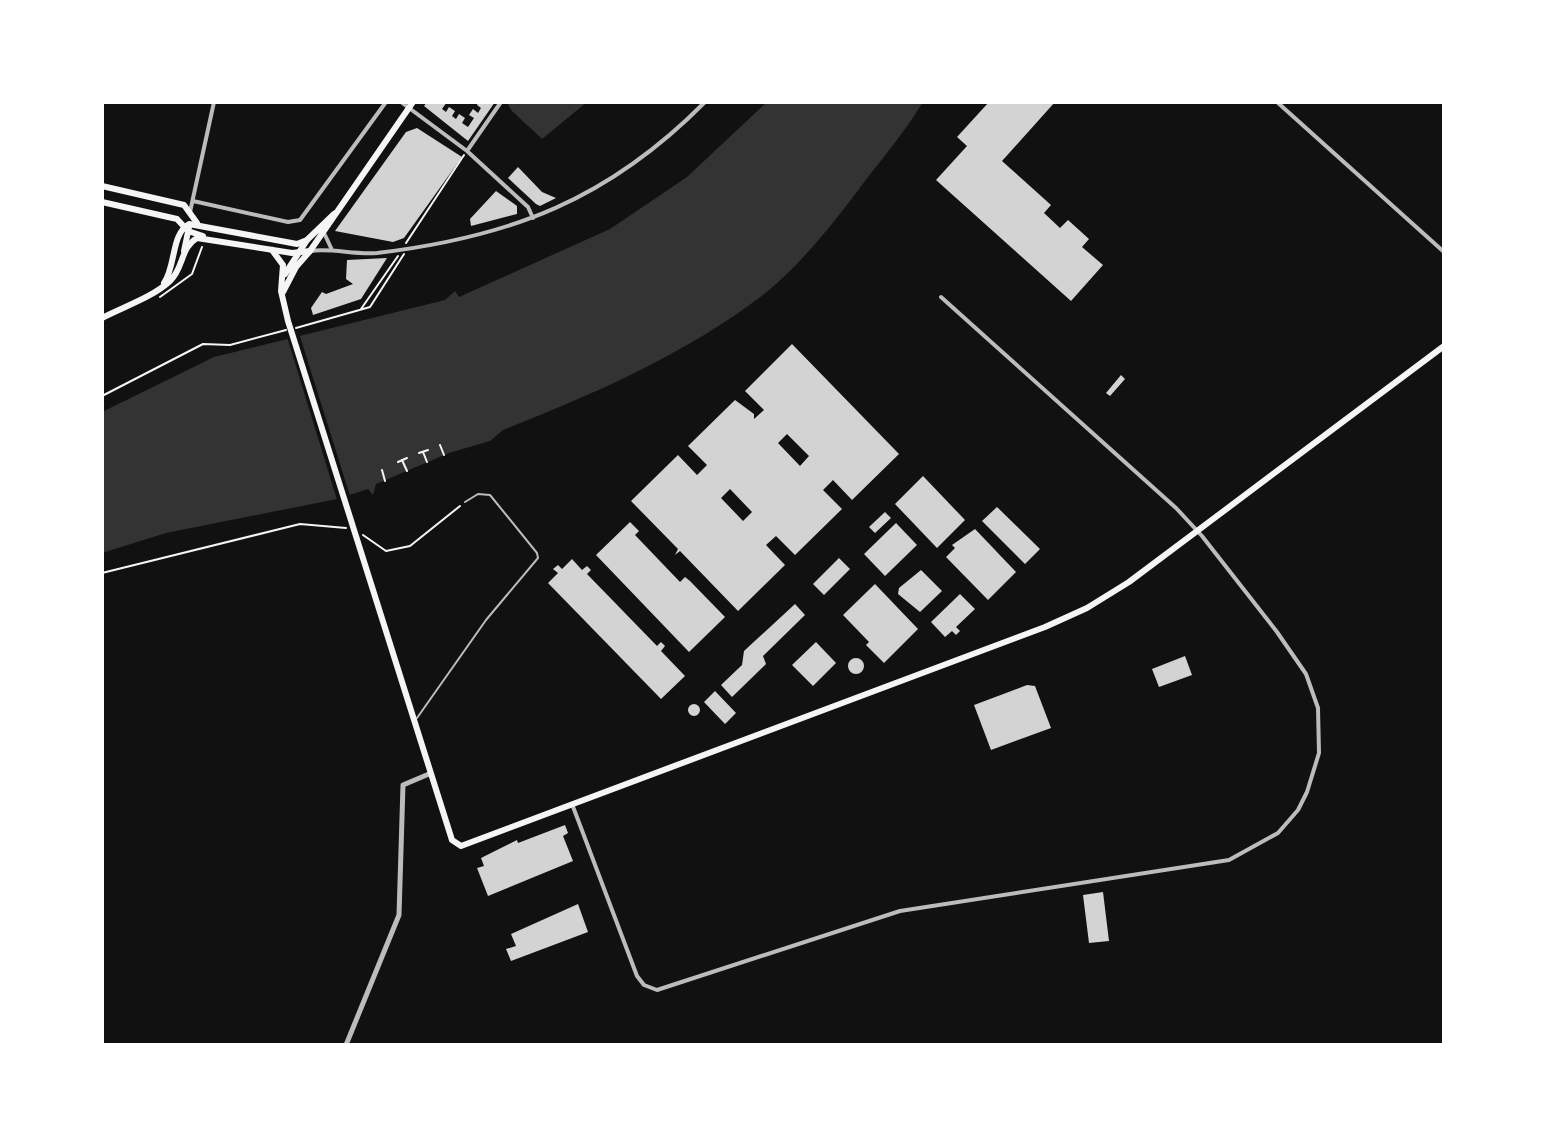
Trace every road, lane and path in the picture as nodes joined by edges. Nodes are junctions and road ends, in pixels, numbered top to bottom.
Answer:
1 (214, 102) edge
2 (386, 102) edge
3 (401, 102) edge
4 (501, 102) edge
5 (705, 102) edge
6 (1277, 102) edge
7 (411, 105) edge
8 (467, 151) junction
9 (102, 186) edge
10 (193, 201) junction
11 (102, 202) edge
12 (340, 209) junction
13 (190, 212) junction
14 (533, 218) junction
15 (177, 219) junction
16 (190, 226) junction
17 (325, 235) junction
18 (203, 236) junction
19 (307, 240) junction
20 (292, 244) junction
21 (401, 249) junction
22 (272, 250) junction
23 (332, 250) junction
24 (310, 251) junction
25 (184, 252) junction
26 (1444, 252) edge
27 (298, 254) junction
28 (398, 257) dead end
29 (406, 257) dead end
30 (300, 262) junction
31 (283, 277) junction
32 (159, 287) junction
33 (282, 296) junction
34 (941, 297) dead end
35 (360, 309) junction
36 (102, 318) edge
37 (1444, 346) edge
38 (102, 396) edge
39 (440, 445) dead end
40 (419, 453) dead end
41 (444, 455) dead end
42 (407, 458) dead end
43 (402, 460) junction
44 (398, 462) dead end
45 (427, 462) dead end
46 (382, 470) dead end
47 (407, 471) dead end
48 (385, 481) dead end
49 (465, 502) joint
50 (347, 528) dead end
51 (357, 531) dead end
52 (1198, 531) junction
53 (102, 573) edge
54 (412, 721) junction
55 (429, 774) junction
56 (572, 804) junction
57 (346, 1045) edge

1 - 10 street
2 - 10 street
3 - 7 street
4 - 8 street
5 - 14 street
6 - 26 street
7 - 8 street
7 - 12 main road
8 - 14 street
8 - 21 path
9 - 13 main road
10 - 13 street
11 - 15 main road
12 - 17 main road
12 - 19 main road
13 - 15 main road
13 - 16 main road
14 - 21 street
15 - 16 main road
16 - 18 main road
16 - 20 main road
16 - 25 main road
16 - 32 main road
17 - 23 street
17 - 24 main road
18 - 22 main road
18 - 25 main road
19 - 20 main road
19 - 27 main road
20 - 27 main road
21 - 23 street
22 - 27 main road
22 - 31 main road
23 - 24 street
24 - 27 main road
24 - 30 main road
25 - 32 main road
27 - 30 main road
27 - 31 main road
28 - 35 path
29 - 35 path
30 - 33 main road
31 - 33 main road
32 - 36 main road
33 - 54 main road
34 - 52 street
35 - 38 path
37 - 52 main road
39 - 41 path
40 - 45 path
42 - 43 path
43 - 44 path
43 - 47 path
46 - 48 path
49 - 51 path
49 - 54 lane
50 - 53 path
52 - 56 main road
52 - 56 street
54 - 55 main road
55 - 56 main road
55 - 57 street

